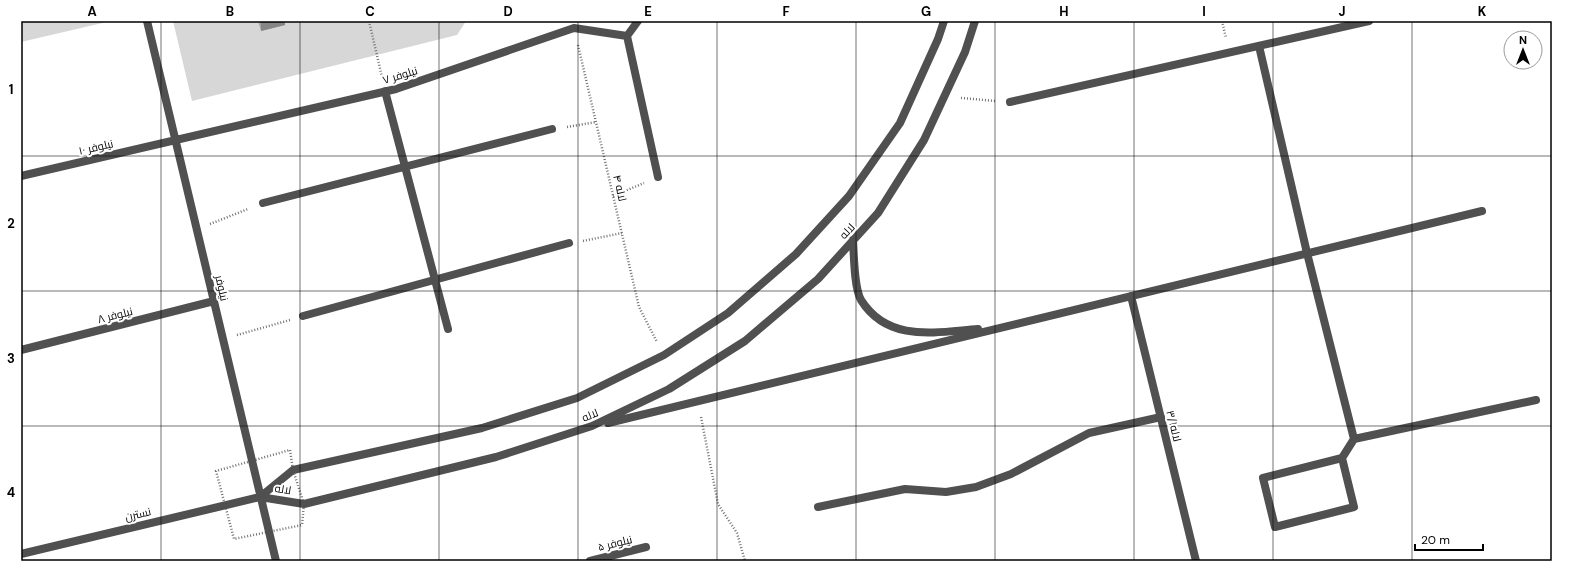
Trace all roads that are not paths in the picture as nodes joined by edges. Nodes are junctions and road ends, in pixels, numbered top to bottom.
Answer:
1 (147, 21) edge
2 (638, 21) edge
3 (944, 21) edge
4 (975, 21) edge
5 (1369, 21) edge
6 (627, 36) junction
7 (1259, 46) junction
8 (385, 92) junction
9 (1010, 102) road end
10 (552, 130) road end
11 (176, 140) junction
12 (405, 167) junction
13 (21, 176) edge
14 (658, 177) road end
15 (263, 203) road end
16 (1482, 211) dead end
17 (853, 240) junction
18 (569, 243) road end
19 (1307, 253) junction
20 (435, 280) junction
21 (1132, 296) junction
22 (214, 301) junction
23 (303, 316) road end
24 (1001, 327) junction
25 (448, 329) dead end
26 (21, 350) edge
27 (1536, 400) dead end
28 (1161, 417) junction
29 (592, 426) junction
30 (1354, 439) junction
31 (1342, 458) junction
32 (260, 497) junction
33 (818, 507) dead end
34 (646, 546) dead end
35 (21, 554) edge
36 (276, 561) edge
37 (590, 561) edge
38 (1196, 561) edge

1 - 11 street, نیلوفر
2 - 6 street
3 - 32 street, لاله
4 - 17 street, لاله
5 - 7 street
6 - 8 street, نیلوفر ۷
6 - 14 street
7 - 9 street
7 - 19 street
8 - 11 street, نیلوفر ۷
8 - 12 street
10 - 12 street
11 - 13 street, نیلوفر ۱۰
11 - 22 street, نیلوفر
12 - 15 street
12 - 20 street
16 - 19 street
17 - 24 street
17 - 29 street, لاله
18 - 20 street
19 - 21 street
19 - 30 street
20 - 23 street
20 - 25 street
21 - 24 street
21 - 28 street, لاله۳/۱
22 - 26 street, نیلوفر ۸
22 - 32 street, نیلوفر
24 - 29 street
27 - 30 street
28 - 33 street
28 - 38 street, لاله۳/۱
29 - 32 street, لاله
30 - 31 street
31 - 31 street
32 - 35 street, نسترن
32 - 36 street, نیلوفر
34 - 37 street, نیلوفر ۵

